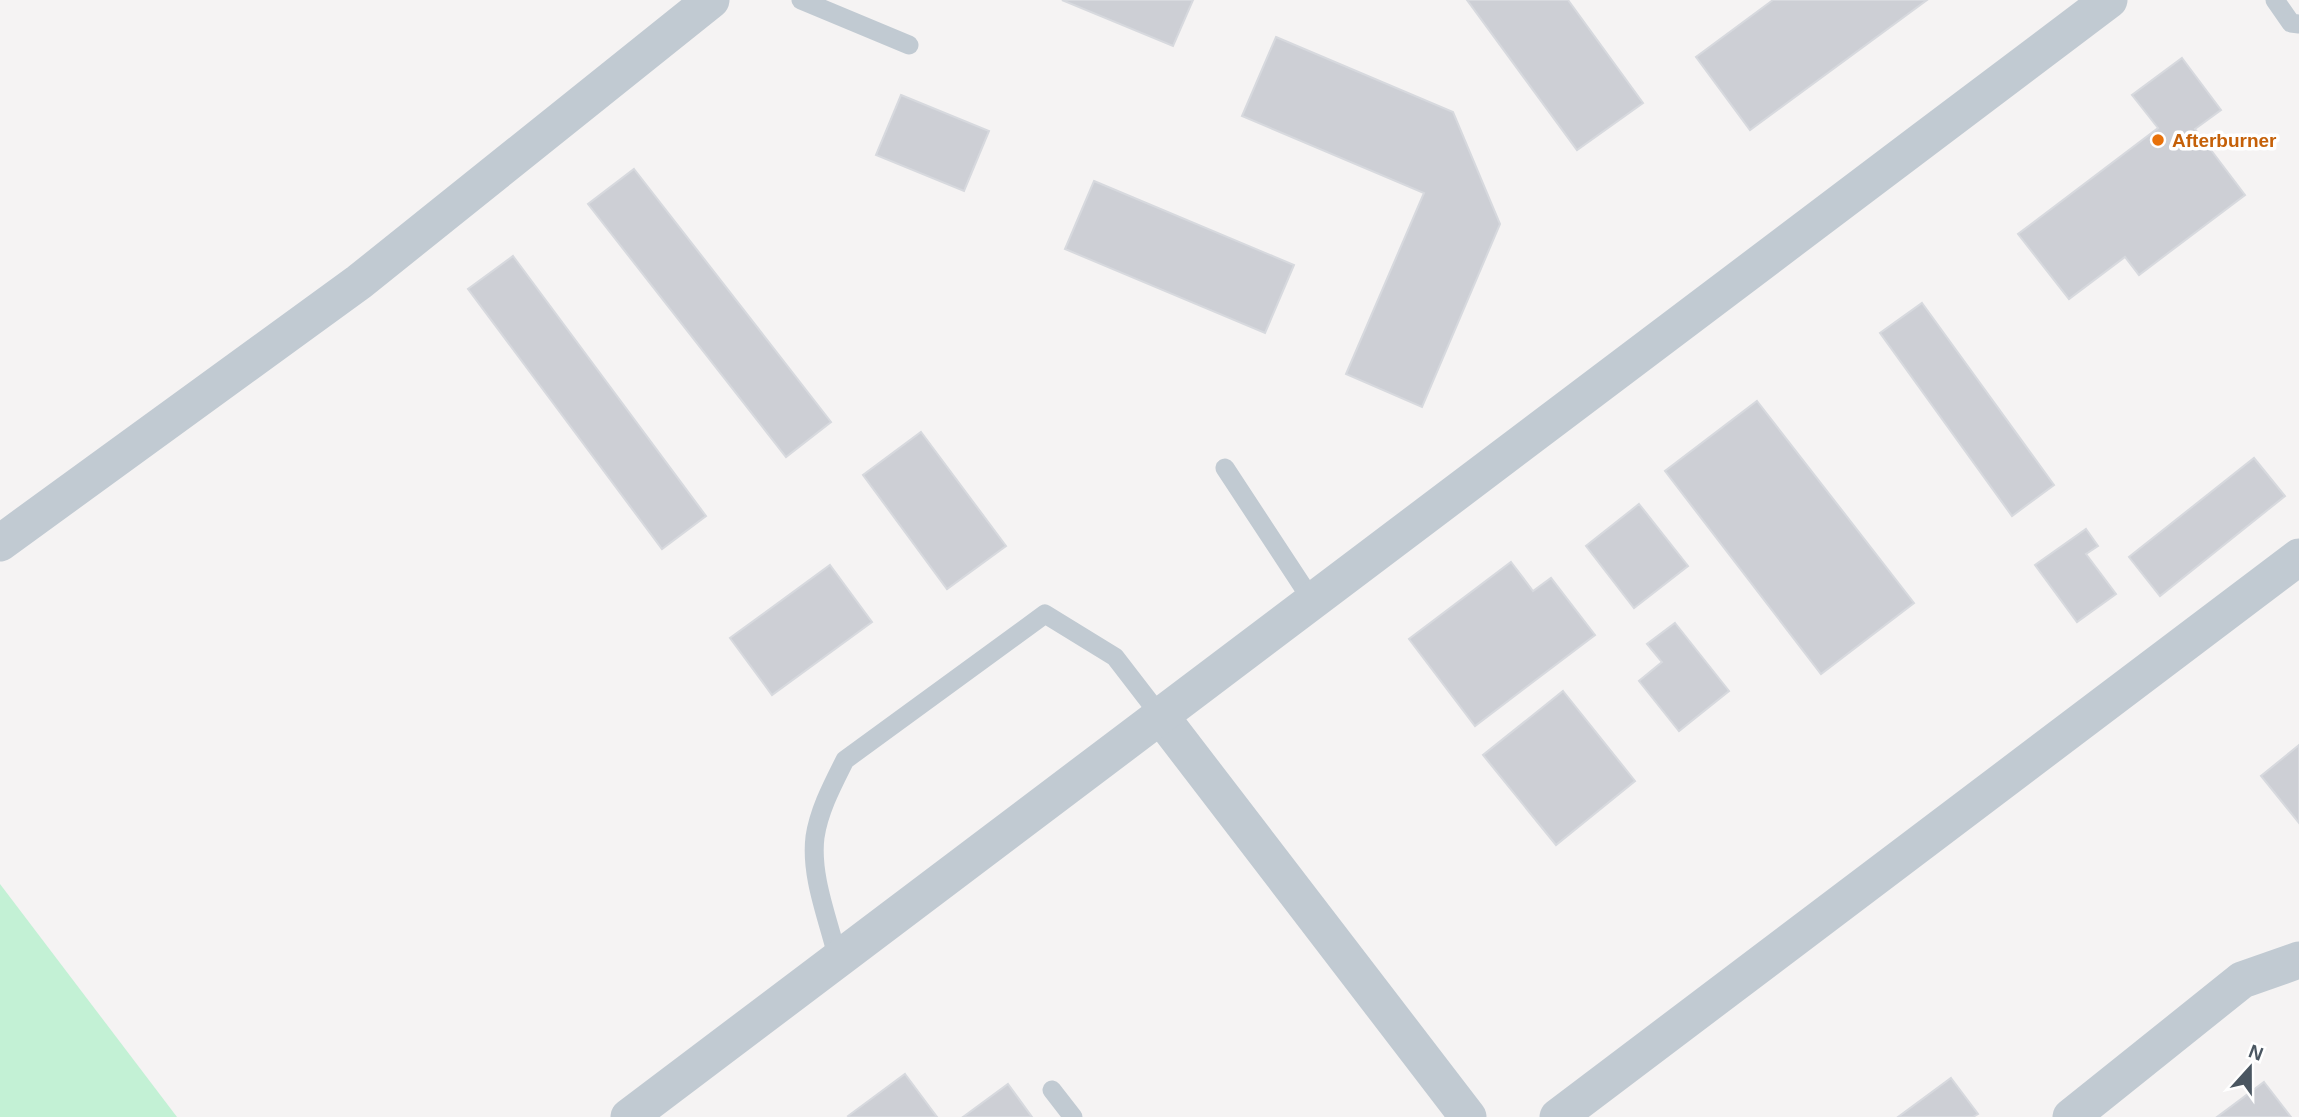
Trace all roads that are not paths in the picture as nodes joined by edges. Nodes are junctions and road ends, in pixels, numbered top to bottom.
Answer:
1 (711, 0) edge
2 (801, 0) edge
3 (2109, 0) edge
4 (2275, 0) edge
5 (2299, 24) edge
6 (909, 45) dead end
7 (1225, 468) dead end
8 (0, 544) edge
9 (2299, 557) edge
10 (1313, 602) junction
11 (1162, 718) junction
12 (838, 960) junction
13 (2299, 960) edge
14 (1052, 1090) dead end
15 (629, 1117) edge
16 (1073, 1117) edge
17 (1468, 1117) edge
18 (1558, 1117) edge
19 (2071, 1117) edge

1 - 8 street
2 - 6 lane
3 - 10 street
4 - 5 lane
7 - 10 lane
9 - 18 street
10 - 11 street
11 - 12 street
11 - 12 lane
11 - 17 street
12 - 15 street
13 - 19 street
14 - 16 lane

